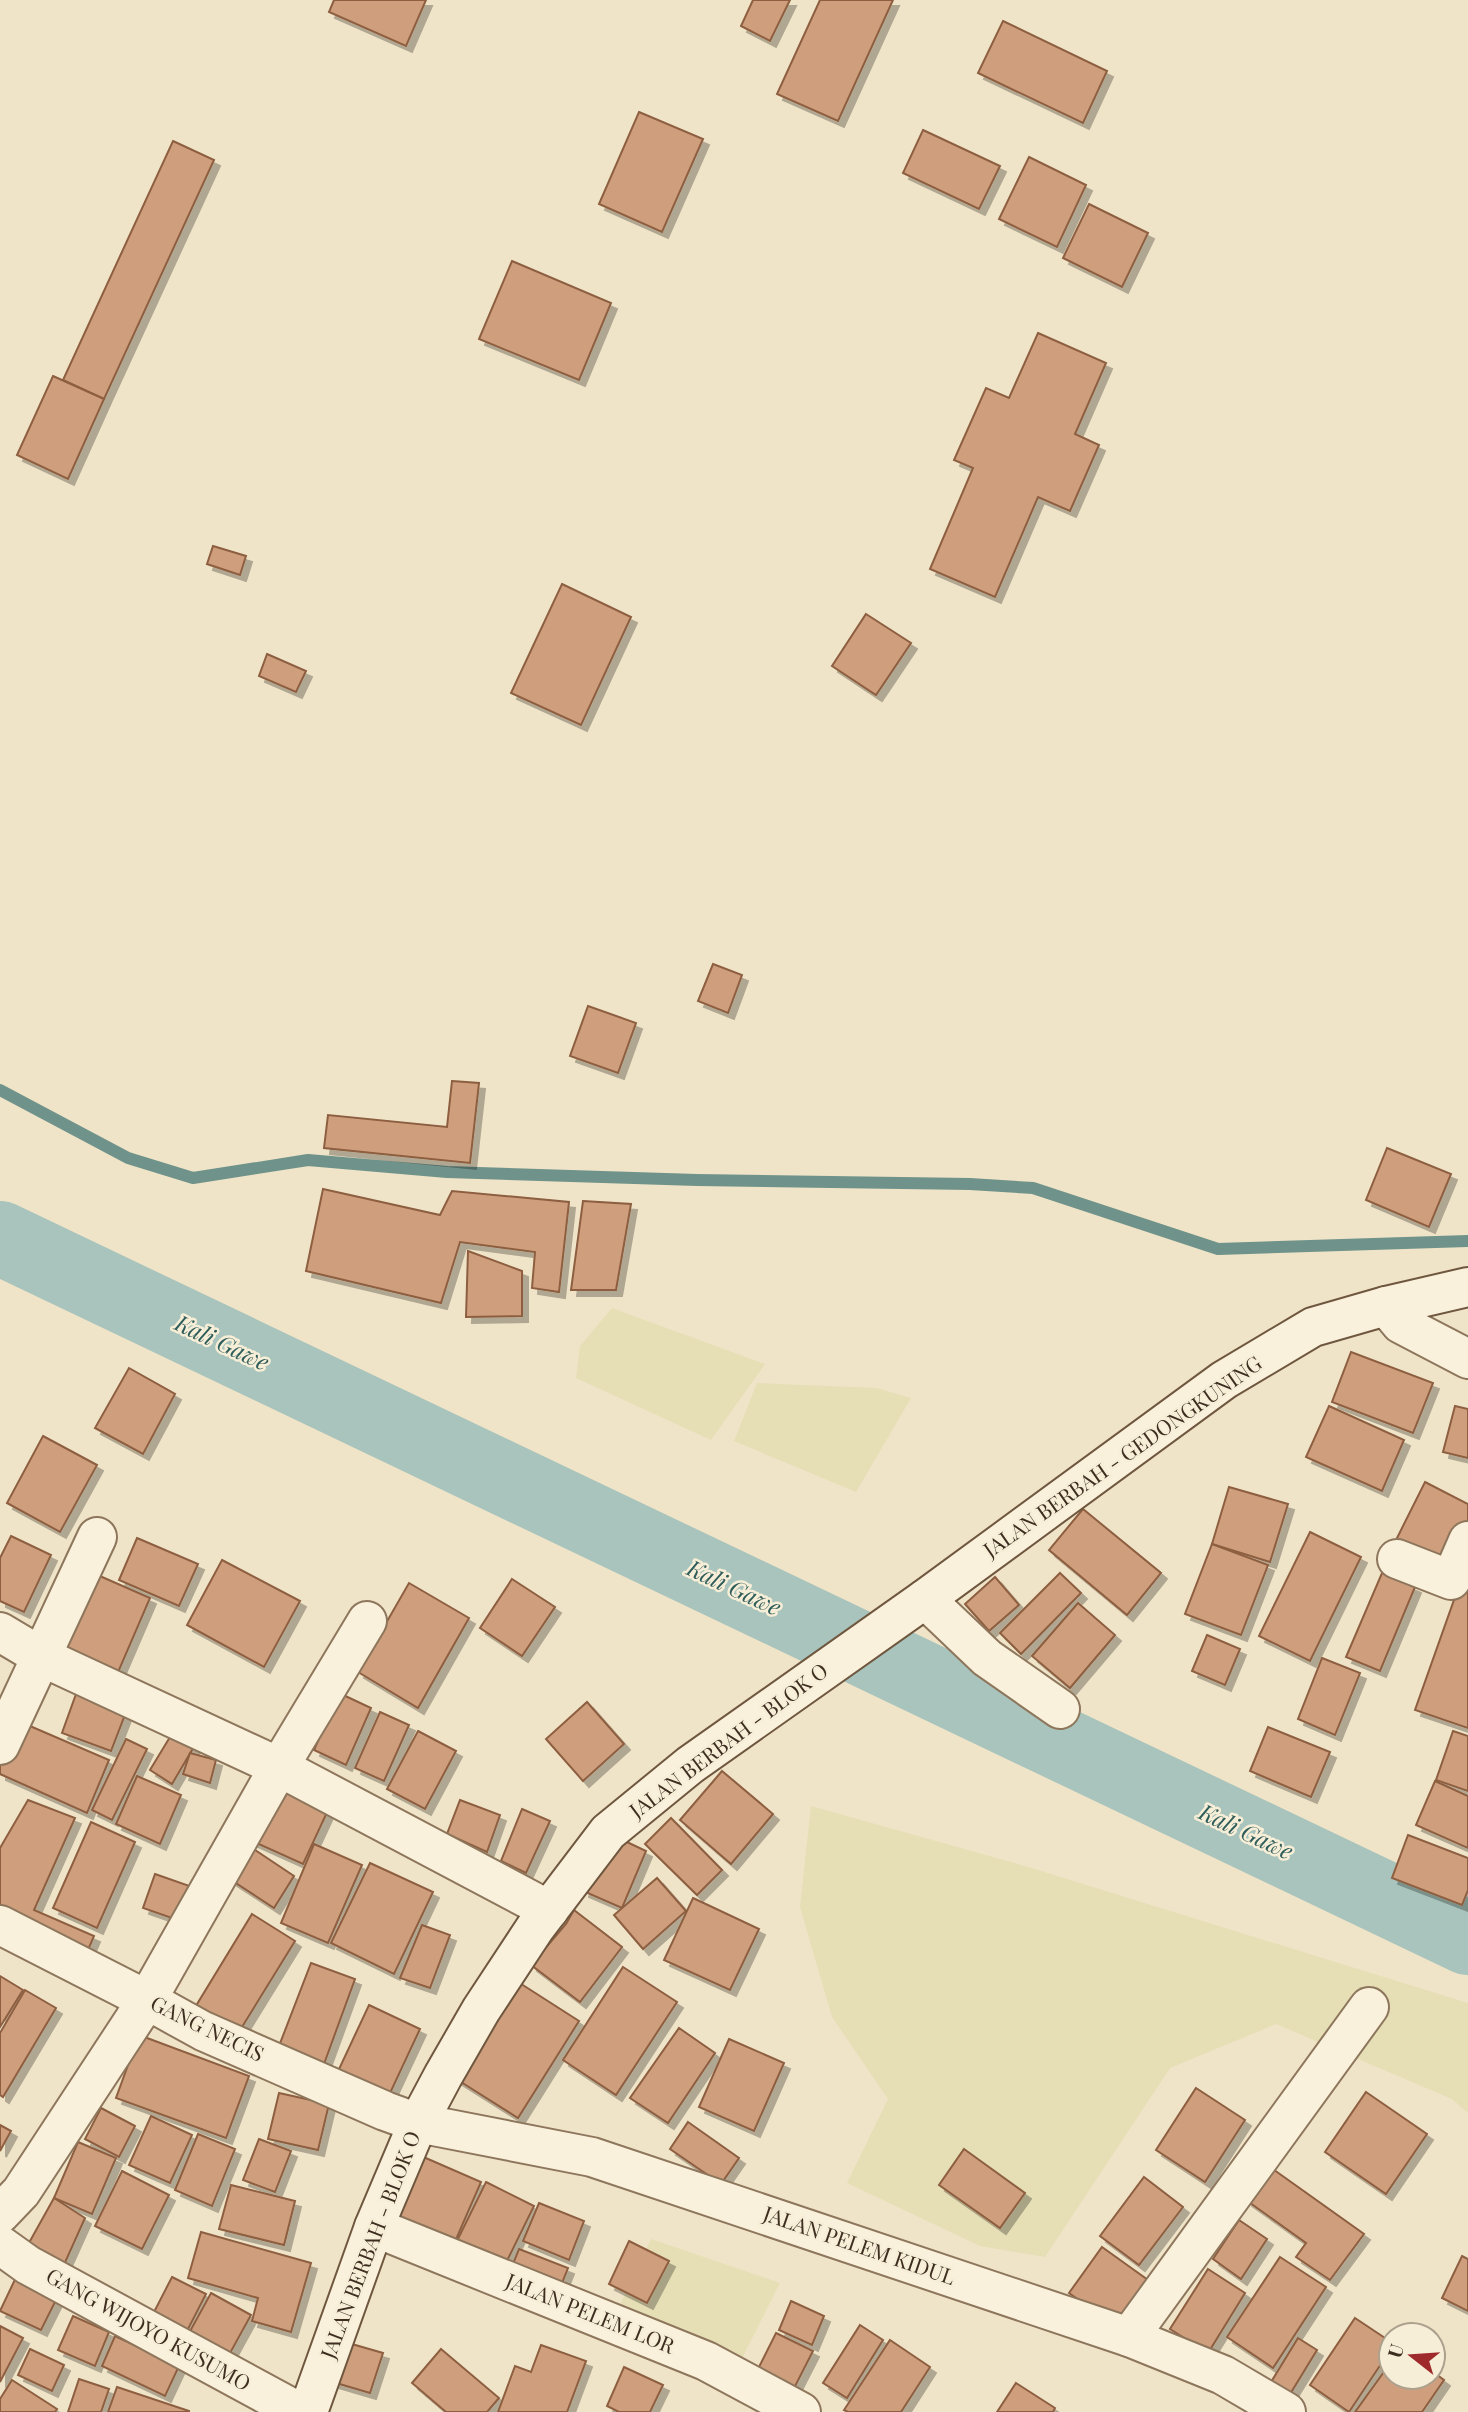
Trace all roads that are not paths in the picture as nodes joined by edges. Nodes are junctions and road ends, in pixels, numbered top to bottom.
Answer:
1 (1468, 1287) edge
2 (1386, 1306) junction
3 (1468, 1359) edge
4 (97, 1537) dead end
5 (1468, 1541) edge
6 (1397, 1559) dead end
7 (917, 1605) junction
8 (367, 1621) dead end
9 (0, 1632) edge
10 (42, 1657) junction
11 (1060, 1709) dead end
12 (0, 1745) edge
13 (279, 1767) junction
14 (550, 1910) junction
15 (0, 1925) edge
16 (147, 2000) junction
17 (1369, 2007) dead end
18 (418, 2123) junction
19 (7, 2195) edge
20 (374, 2227) junction
21 (0, 2245) edge
22 (1129, 2337) junction
23 (299, 2412) edge
24 (308, 2412) edge
25 (802, 2412) edge
26 (1286, 2412) edge

1 - 2 street, JALAN BERBAH - GEDONGKUNING
2 - 3 street
2 - 7 street, JALAN BERBAH - GEDONGKUNING
4 - 10 street
5 - 6 street
7 - 11 street
7 - 14 street, JALAN BERBAH - BLOK O
8 - 13 street
9 - 10 street
10 - 12 street
10 - 13 street
13 - 14 street
13 - 16 street
14 - 18 street, JALAN BERBAH - BLOK O
15 - 16 street, GANG NECIS
16 - 18 street, GANG NECIS
16 - 19 street
17 - 22 street
18 - 20 street, JALAN BERBAH - BLOK O
18 - 22 street, JALAN PELEM KIDUL
20 - 24 street, JALAN BERBAH - BLOK O
20 - 25 street, JALAN PELEM LOR
21 - 23 street, GANG WIJOYO KUSUMO
22 - 26 street, JALAN PELEM KIDUL

